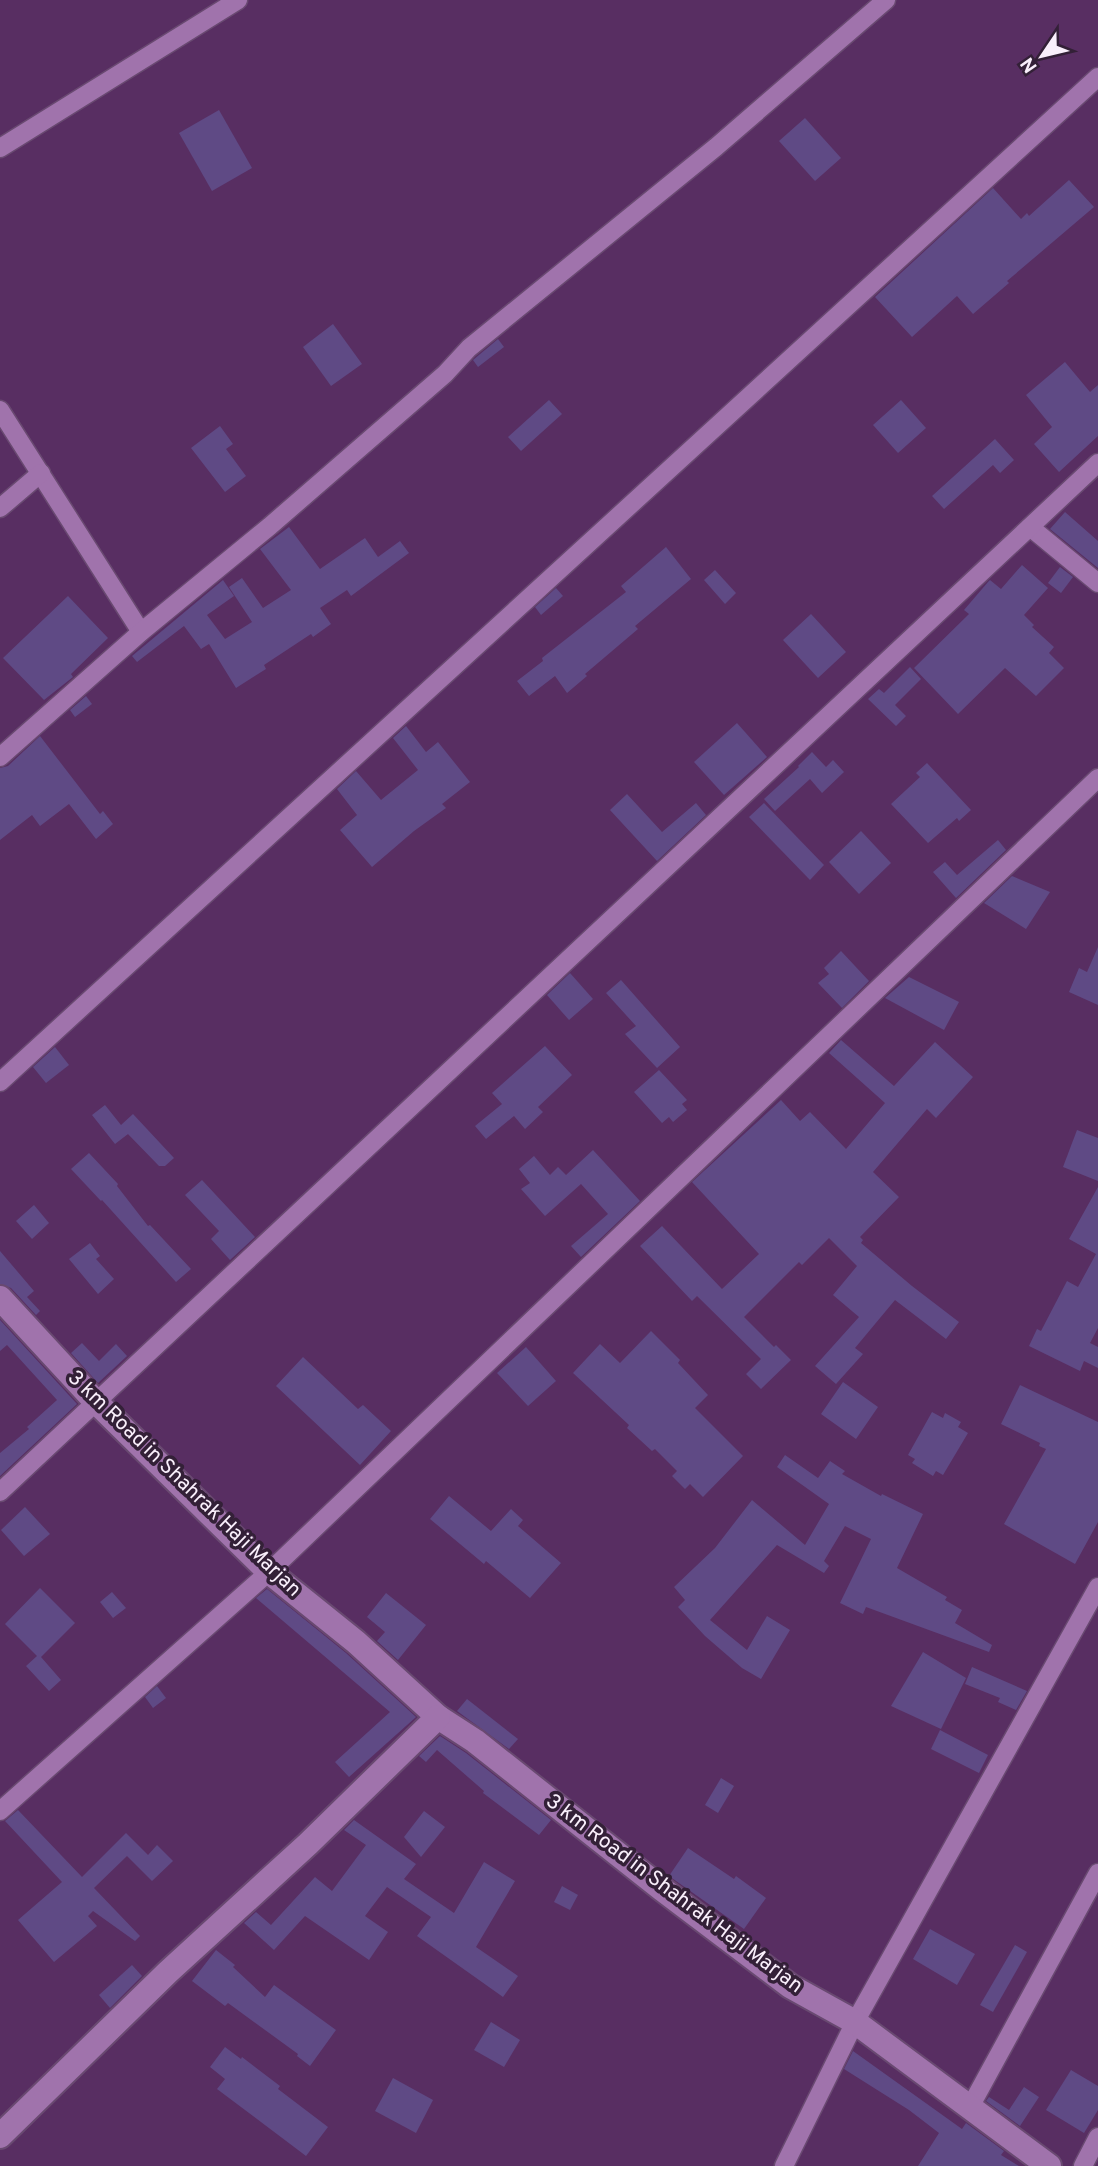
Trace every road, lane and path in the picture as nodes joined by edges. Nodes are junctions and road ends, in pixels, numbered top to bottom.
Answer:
1 (238, 0) edge
2 (886, 0) edge
3 (1098, 77) edge
4 (0, 148) edge
5 (0, 410) edge
6 (1098, 463) edge
7 (41, 473) junction
8 (0, 508) edge
9 (1030, 527) junction
10 (1098, 583) edge
11 (141, 632) junction
12 (0, 757) edge
13 (1098, 778) edge
14 (0, 1082) edge
15 (0, 1298) edge
16 (96, 1402) junction
17 (0, 1492) edge
18 (269, 1572) junction
19 (1098, 1587) edge
20 (438, 1717) junction
21 (0, 1811) edge
22 (1098, 1873) edge
23 (855, 2022) junction
24 (970, 2109) junction
25 (0, 2136) edge
26 (1098, 2137) edge
27 (784, 2166) edge
28 (1049, 2166) edge
29 (1083, 2166) edge

1 - 4 street
2 - 11 street
3 - 14 street
5 - 7 street
6 - 9 street
7 - 8 street
7 - 11 street
9 - 10 street
9 - 16 street
11 - 12 street
13 - 18 street
15 - 16 street, 3 km Road in Shahrak Haji Marjan
16 - 17 street
16 - 18 street, 3 km Road in Shahrak Haji Marjan
18 - 20 street, 3 km Road in Shahrak Haji Marjan
18 - 21 street
19 - 23 street
20 - 23 street, 3 km Road in Shahrak Haji Marjan
20 - 25 street
22 - 24 street
23 - 24 street, 3 km Road in Shahrak Haji Marjan
23 - 27 street
24 - 28 street, 3 km Road in Shahrak Haji Marjan
26 - 29 street

